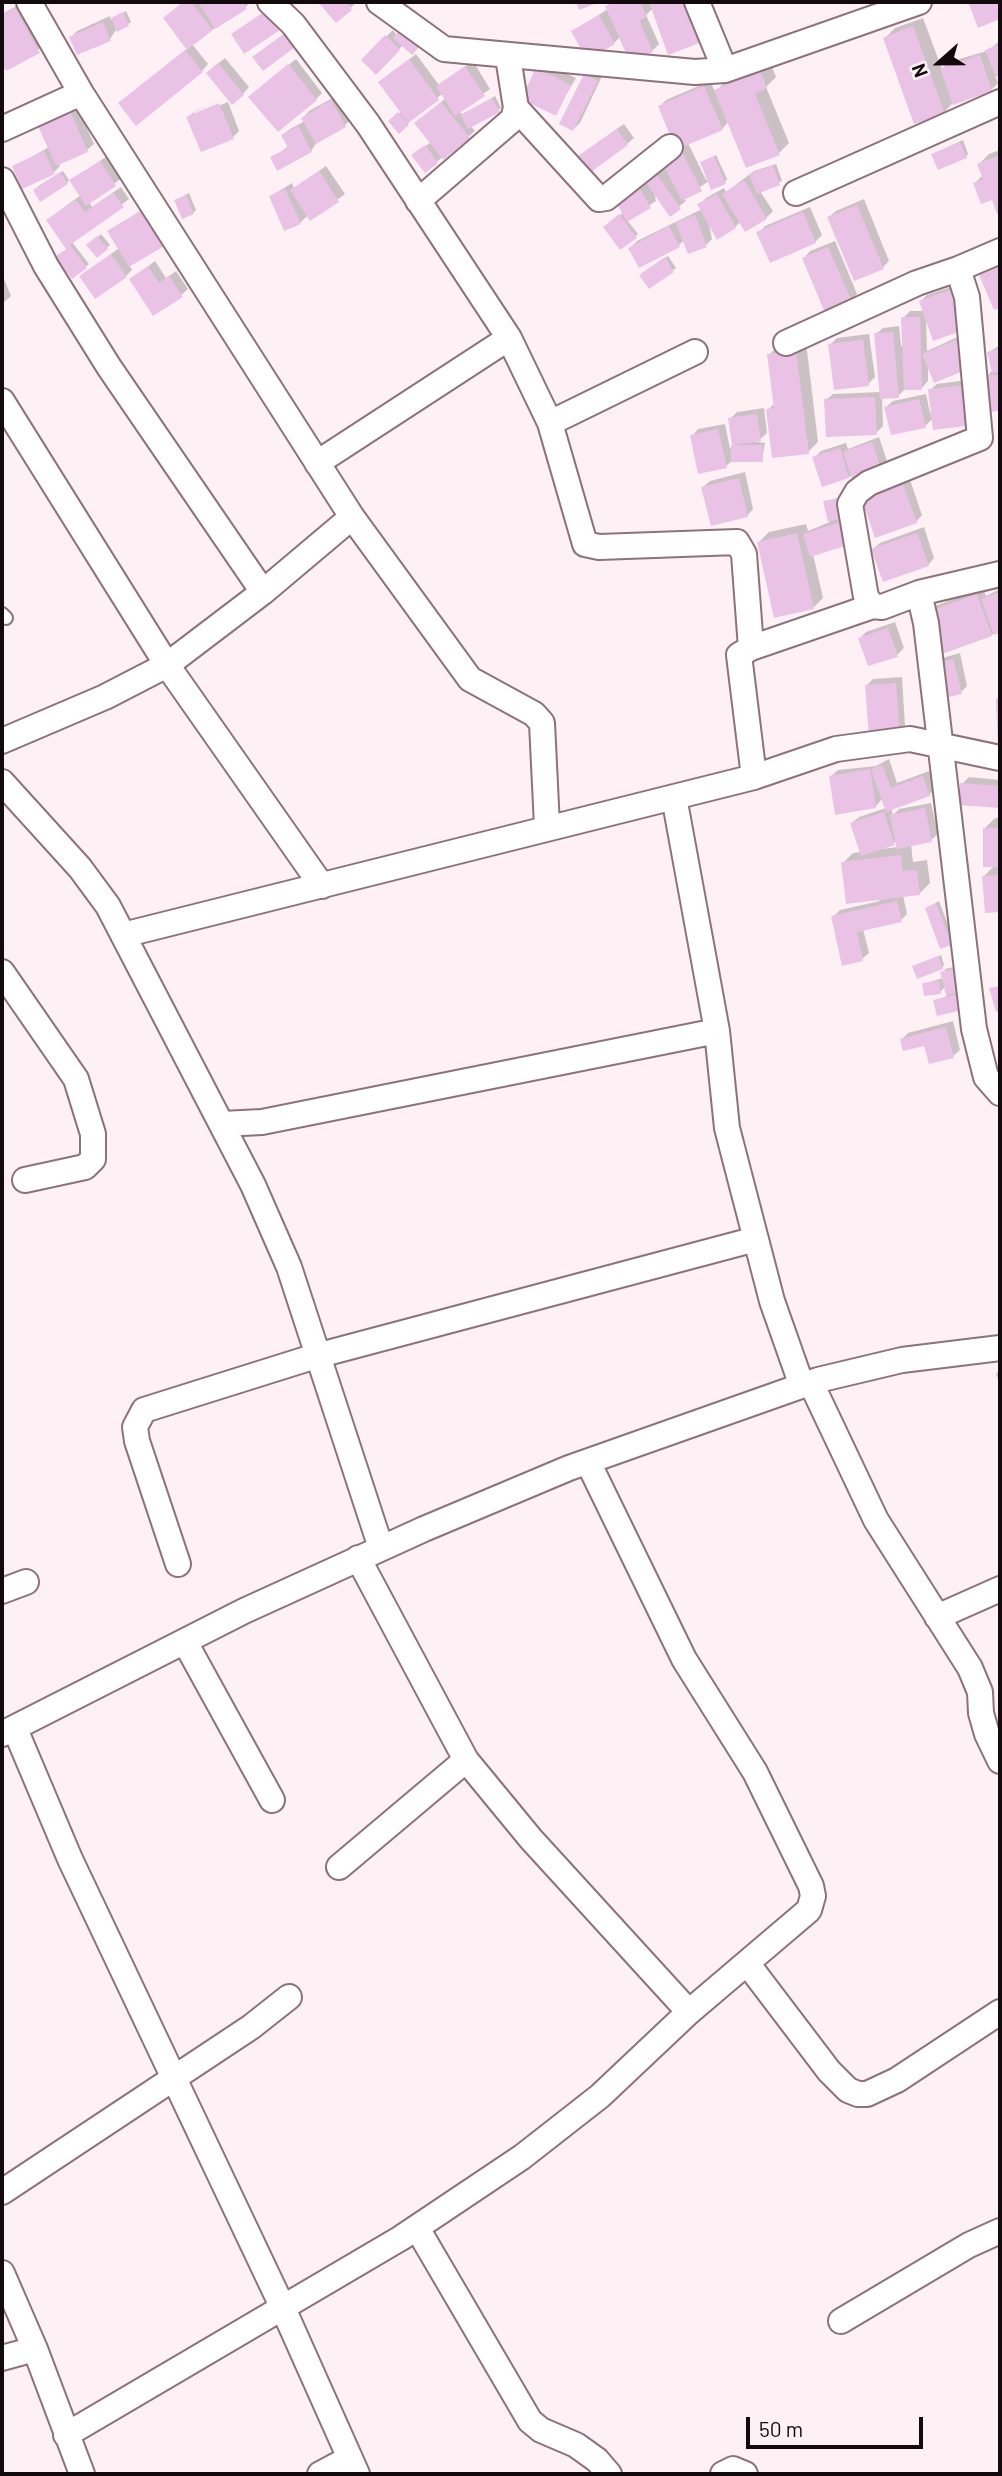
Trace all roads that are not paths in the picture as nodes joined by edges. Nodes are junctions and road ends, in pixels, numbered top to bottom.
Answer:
1 (29, 2) edge
2 (270, 2) edge
3 (379, 2) edge
4 (697, 2) edge
5 (919, 2) edge
6 (508, 57) junction
7 (724, 70) junction
8 (81, 93) junction
9 (1000, 102) edge
10 (516, 108) junction
11 (2, 129) edge
12 (670, 147) dead end
13 (2, 180) edge
14 (796, 193) dead end
15 (418, 201) junction
16 (1000, 251) edge
17 (958, 269) junction
18 (509, 338) junction
19 (786, 343) dead end
20 (695, 352) dead end
21 (2, 401) edge
22 (550, 423) junction
23 (990, 435) edge
24 (317, 463) junction
25 (352, 517) junction
26 (1000, 574) edge
27 (263, 592) junction
28 (919, 593) junction
29 (873, 606) junction
30 (751, 648) junction
31 (167, 665) junction
32 (2, 741) edge
33 (940, 746) junction
34 (1000, 758) edge
35 (754, 777) junction
36 (2, 782) edge
37 (674, 797) junction
38 (547, 826) junction
39 (322, 886) junction
40 (123, 935) junction
41 (2, 972) edge
42 (717, 1031) junction
43 (1000, 1093) edge
44 (222, 1124) junction
45 (26, 1180) dead end
46 (756, 1239) junction
47 (1000, 1349) edge
48 (316, 1356) junction
49 (806, 1384) junction
50 (588, 1462) junction
51 (381, 1548) junction
52 (358, 1558) junction
53 (178, 1564) dead end
54 (26, 1582) dead end
55 (1000, 1589) edge
56 (2, 1591) edge
57 (937, 1618) junction
58 (185, 1642) junction
59 (8, 1732) edge
60 (466, 1760) junction
61 (1000, 1761) edge
62 (272, 1801) dead end
63 (339, 1867) dead end
64 (747, 1963) junction
65 (289, 1997) dead end
66 (689, 2012) junction
67 (1000, 2012) edge
68 (174, 2078) junction
69 (2, 2192) edge
70 (417, 2228) junction
71 (1000, 2231) edge
72 (2, 2273) edge
73 (282, 2306) junction
74 (841, 2321) dead end
75 (35, 2349) junction
76 (2, 2358) edge
77 (66, 2435) junction
78 (353, 2466) edge
79 (82, 2474) edge
80 (320, 2474) edge
81 (609, 2474) edge
82 (723, 2474) edge
83 (745, 2474) edge

1 - 8 street
2 - 15 street
3 - 6 street
4 - 7 street
5 - 7 street
6 - 7 street
6 - 10 street
8 - 11 street
8 - 24 street
9 - 14 street
10 - 12 street
10 - 15 street
13 - 27 street
15 - 18 street
16 - 17 street
17 - 19 street
17 - 23 street
18 - 22 street
18 - 24 street
20 - 22 street
21 - 31 street
22 - 30 street
23 - 29 street
24 - 25 street
25 - 27 street
25 - 38 street
26 - 28 street
27 - 31 street
28 - 29 street
28 - 33 street
29 - 30 street
30 - 35 street
31 - 32 street
31 - 39 street
33 - 34 street
33 - 35 street
33 - 43 street
35 - 37 street
36 - 40 street
37 - 38 street
37 - 42 street
38 - 39 street
39 - 40 street
40 - 44 street
41 - 45 street
42 - 44 street
42 - 46 street
44 - 48 street
46 - 48 street
46 - 49 street
47 - 49 street
48 - 51 street
48 - 53 street
49 - 50 street
49 - 57 street
50 - 51 street
50 - 64 street
51 - 52 street
52 - 58 street
52 - 60 street
54 - 56 street
55 - 57 street
57 - 61 street
58 - 59 street
58 - 62 street
59 - 68 street
60 - 63 street
60 - 66 street
64 - 66 street
64 - 67 street
65 - 68 street
66 - 70 street
68 - 69 street
68 - 73 street
70 - 73 street
70 - 81 street
71 - 74 street
72 - 75 street
73 - 77 street
73 - 78 street
75 - 76 street
75 - 77 street
77 - 79 street
78 - 80 street
82 - 83 street

